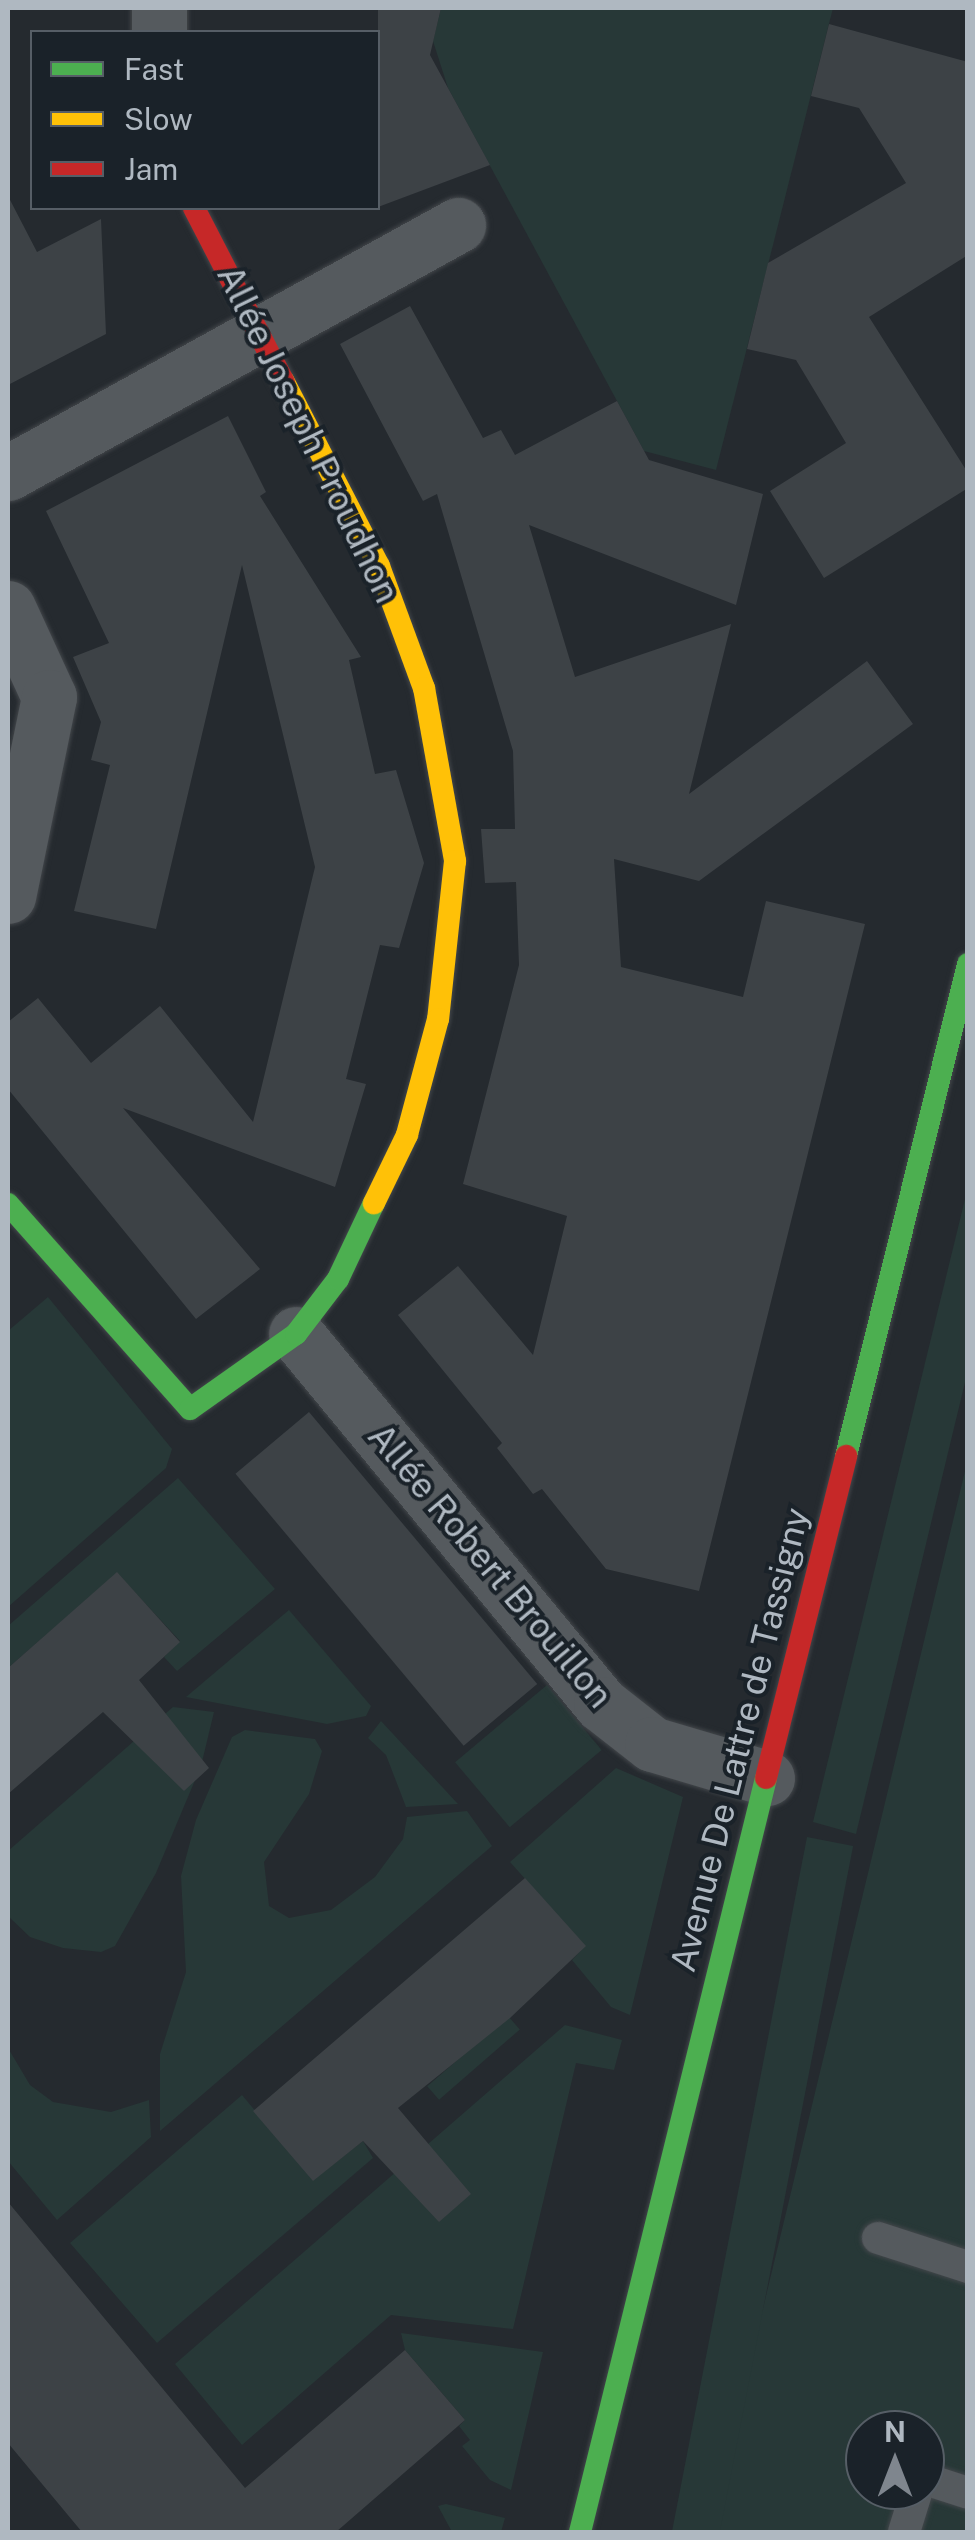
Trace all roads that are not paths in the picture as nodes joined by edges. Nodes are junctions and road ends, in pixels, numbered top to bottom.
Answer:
1 (195, 210) edge
2 (458, 224) dead end
3 (260, 336) junction
4 (8, 473) edge
5 (8, 608) edge
6 (8, 896) edge
7 (968, 964) edge
8 (8, 1204) edge
9 (296, 1334) junction
10 (767, 1778) junction
11 (878, 2238) dead end
12 (968, 2267) edge
13 (580, 2532) edge

1 - 3 street, Allée Joseph Proudhon
2 - 3 street
3 - 4 street
3 - 9 street, Allée Joseph Proudhon
5 - 6 street
7 - 10 street, Avenue De Lattre de Tassigny
8 - 9 street, Allée Joseph Proudhon
9 - 10 street, Allée Robert Brouillon
10 - 13 street, Avenue De Lattre de Tassigny
11 - 12 lane

